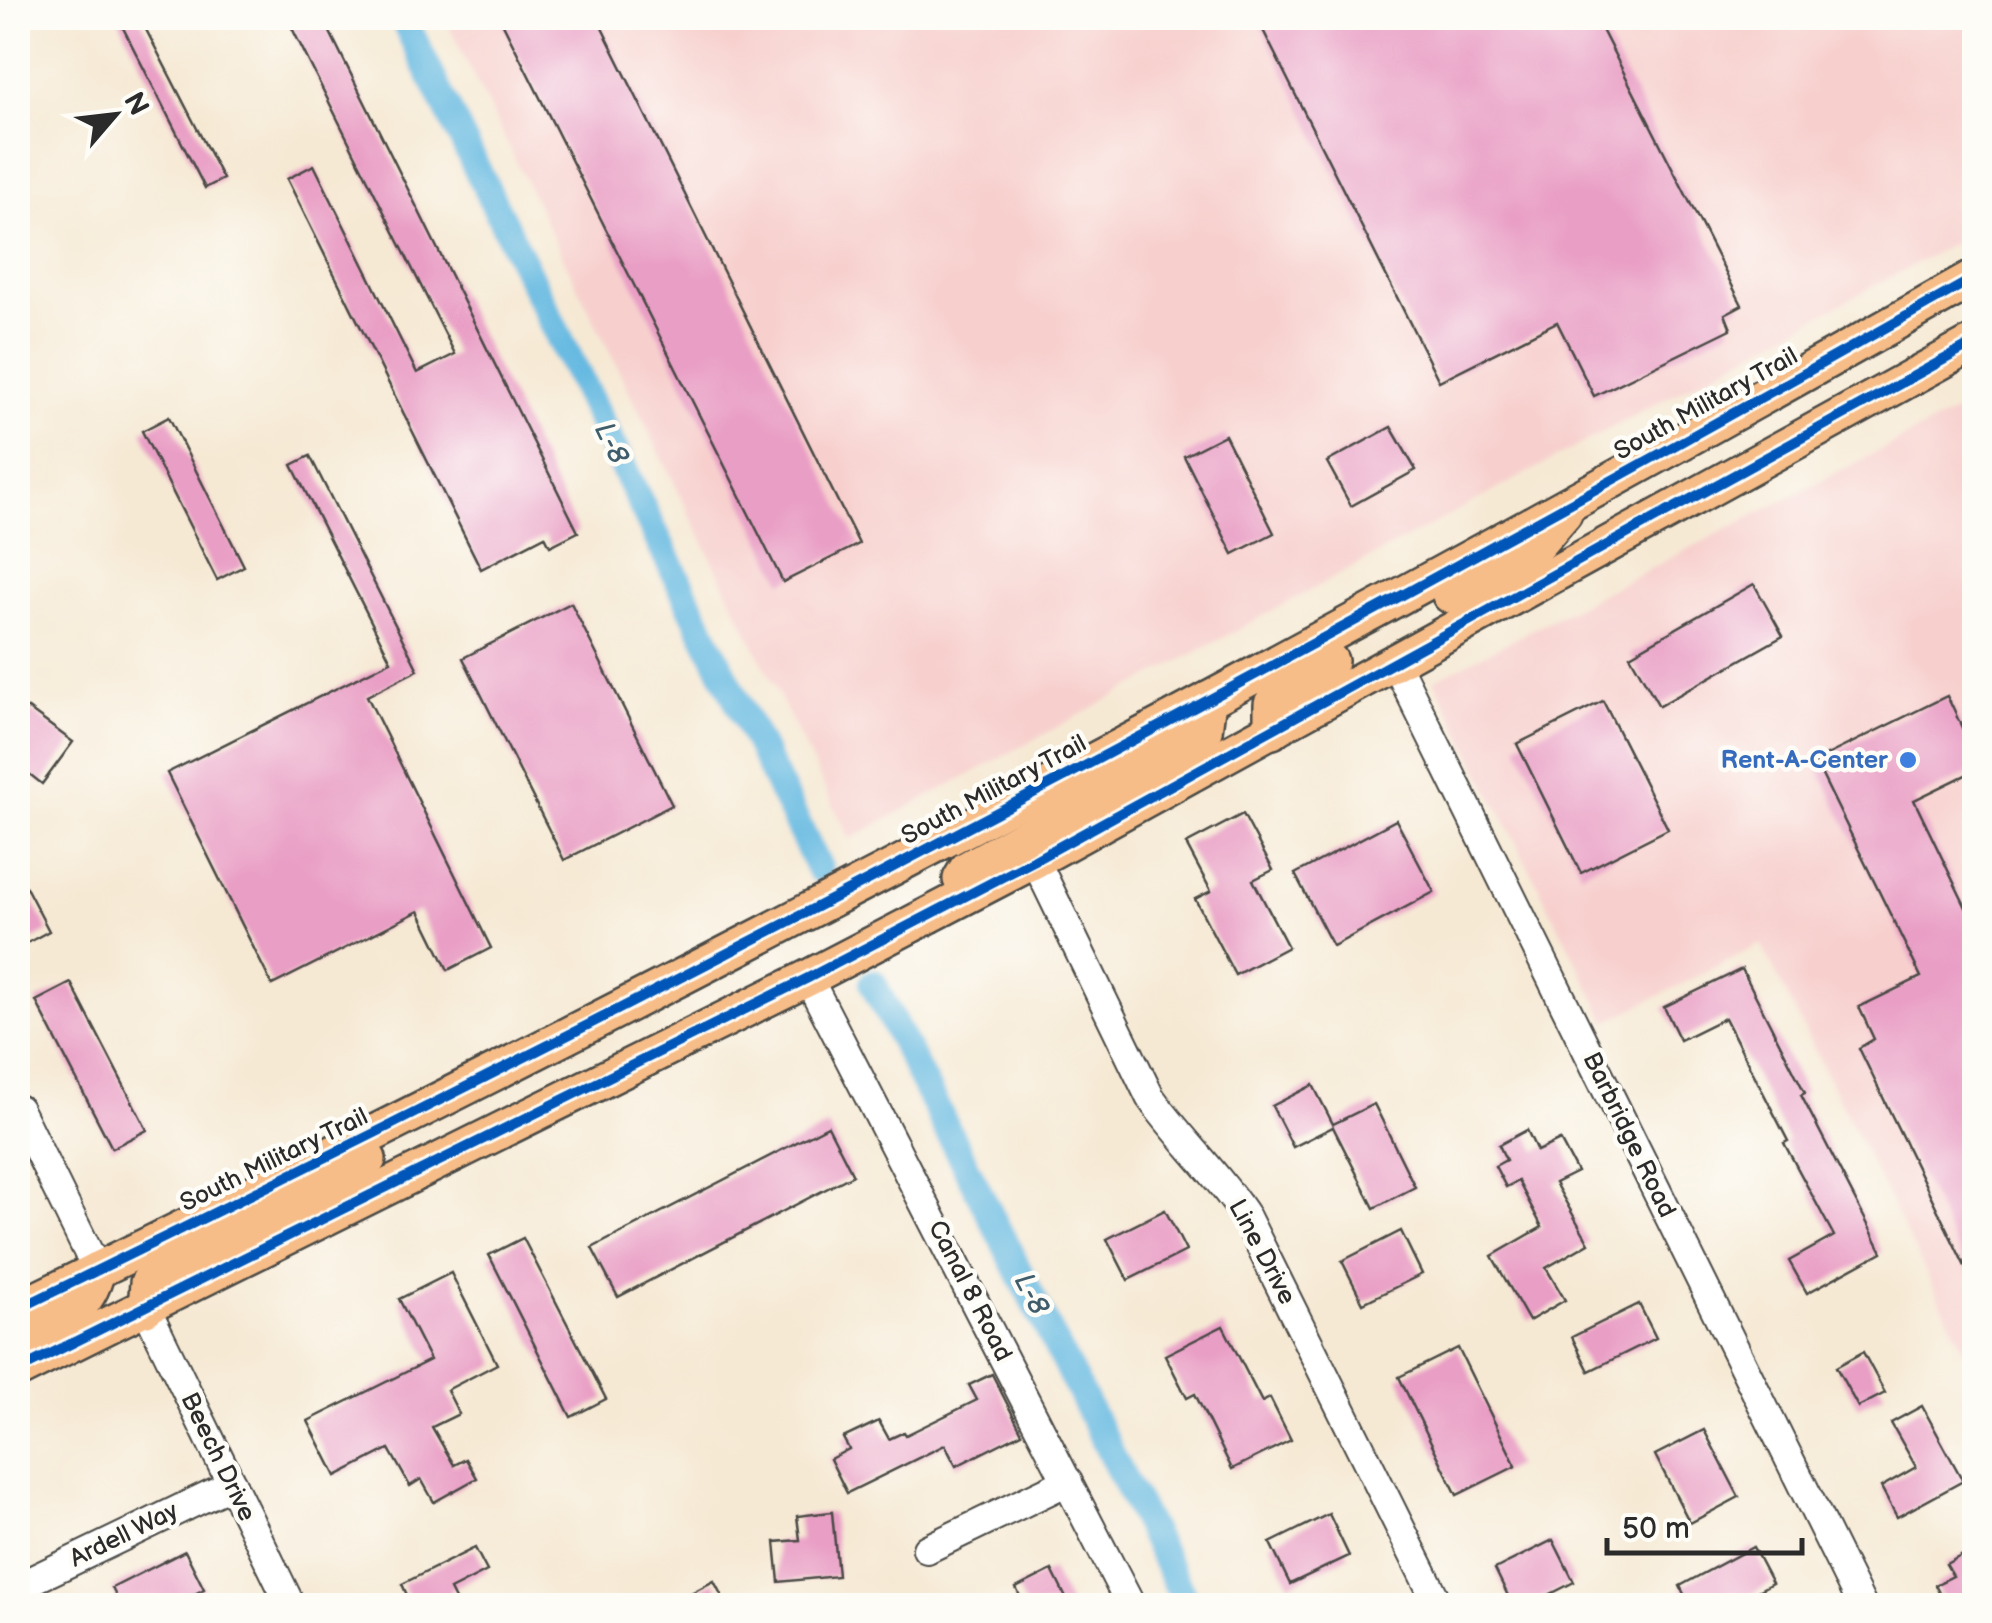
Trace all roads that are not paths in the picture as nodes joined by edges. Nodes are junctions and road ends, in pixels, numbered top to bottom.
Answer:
1 (1974, 278) edge
2 (1974, 343) edge
3 (1578, 497) junction
4 (1396, 664) junction
5 (1208, 700) junction
6 (1272, 731) junction
7 (1035, 860) junction
8 (941, 909) junction
9 (808, 978) junction
10 (447, 1097) junction
11 (18, 1109) edge
12 (98, 1270) junction
13 (146, 1308) junction
14 (18, 1309) edge
15 (18, 1343) edge
16 (18, 1370) edge
17 (1068, 1481) junction
18 (232, 1484) junction
19 (926, 1549) dead end
20 (18, 1586) edge
21 (291, 1606) edge
22 (1131, 1606) edge
23 (1439, 1606) edge
24 (1862, 1606) edge

1 - 3 main road, South Military Trail
2 - 4 main road
3 - 5 main road, South Military Trail
3 - 6 main road
4 - 6 main road
4 - 24 street, Barbridge Road
5 - 8 main road
5 - 10 main road, South Military Trail
6 - 7 main road
7 - 8 main road
7 - 23 street, Line Drive
8 - 9 main road
9 - 13 main road
9 - 17 street, Canal 8 Road
10 - 12 main road, South Military Trail
10 - 13 main road
11 - 12 street
12 - 14 main road, South Military Trail
12 - 15 main road
13 - 16 main road
13 - 18 street, Beech Drive
17 - 19 street
17 - 22 street, Canal 8 Road
18 - 20 street, Ardell Way
18 - 21 street, Beech Drive

